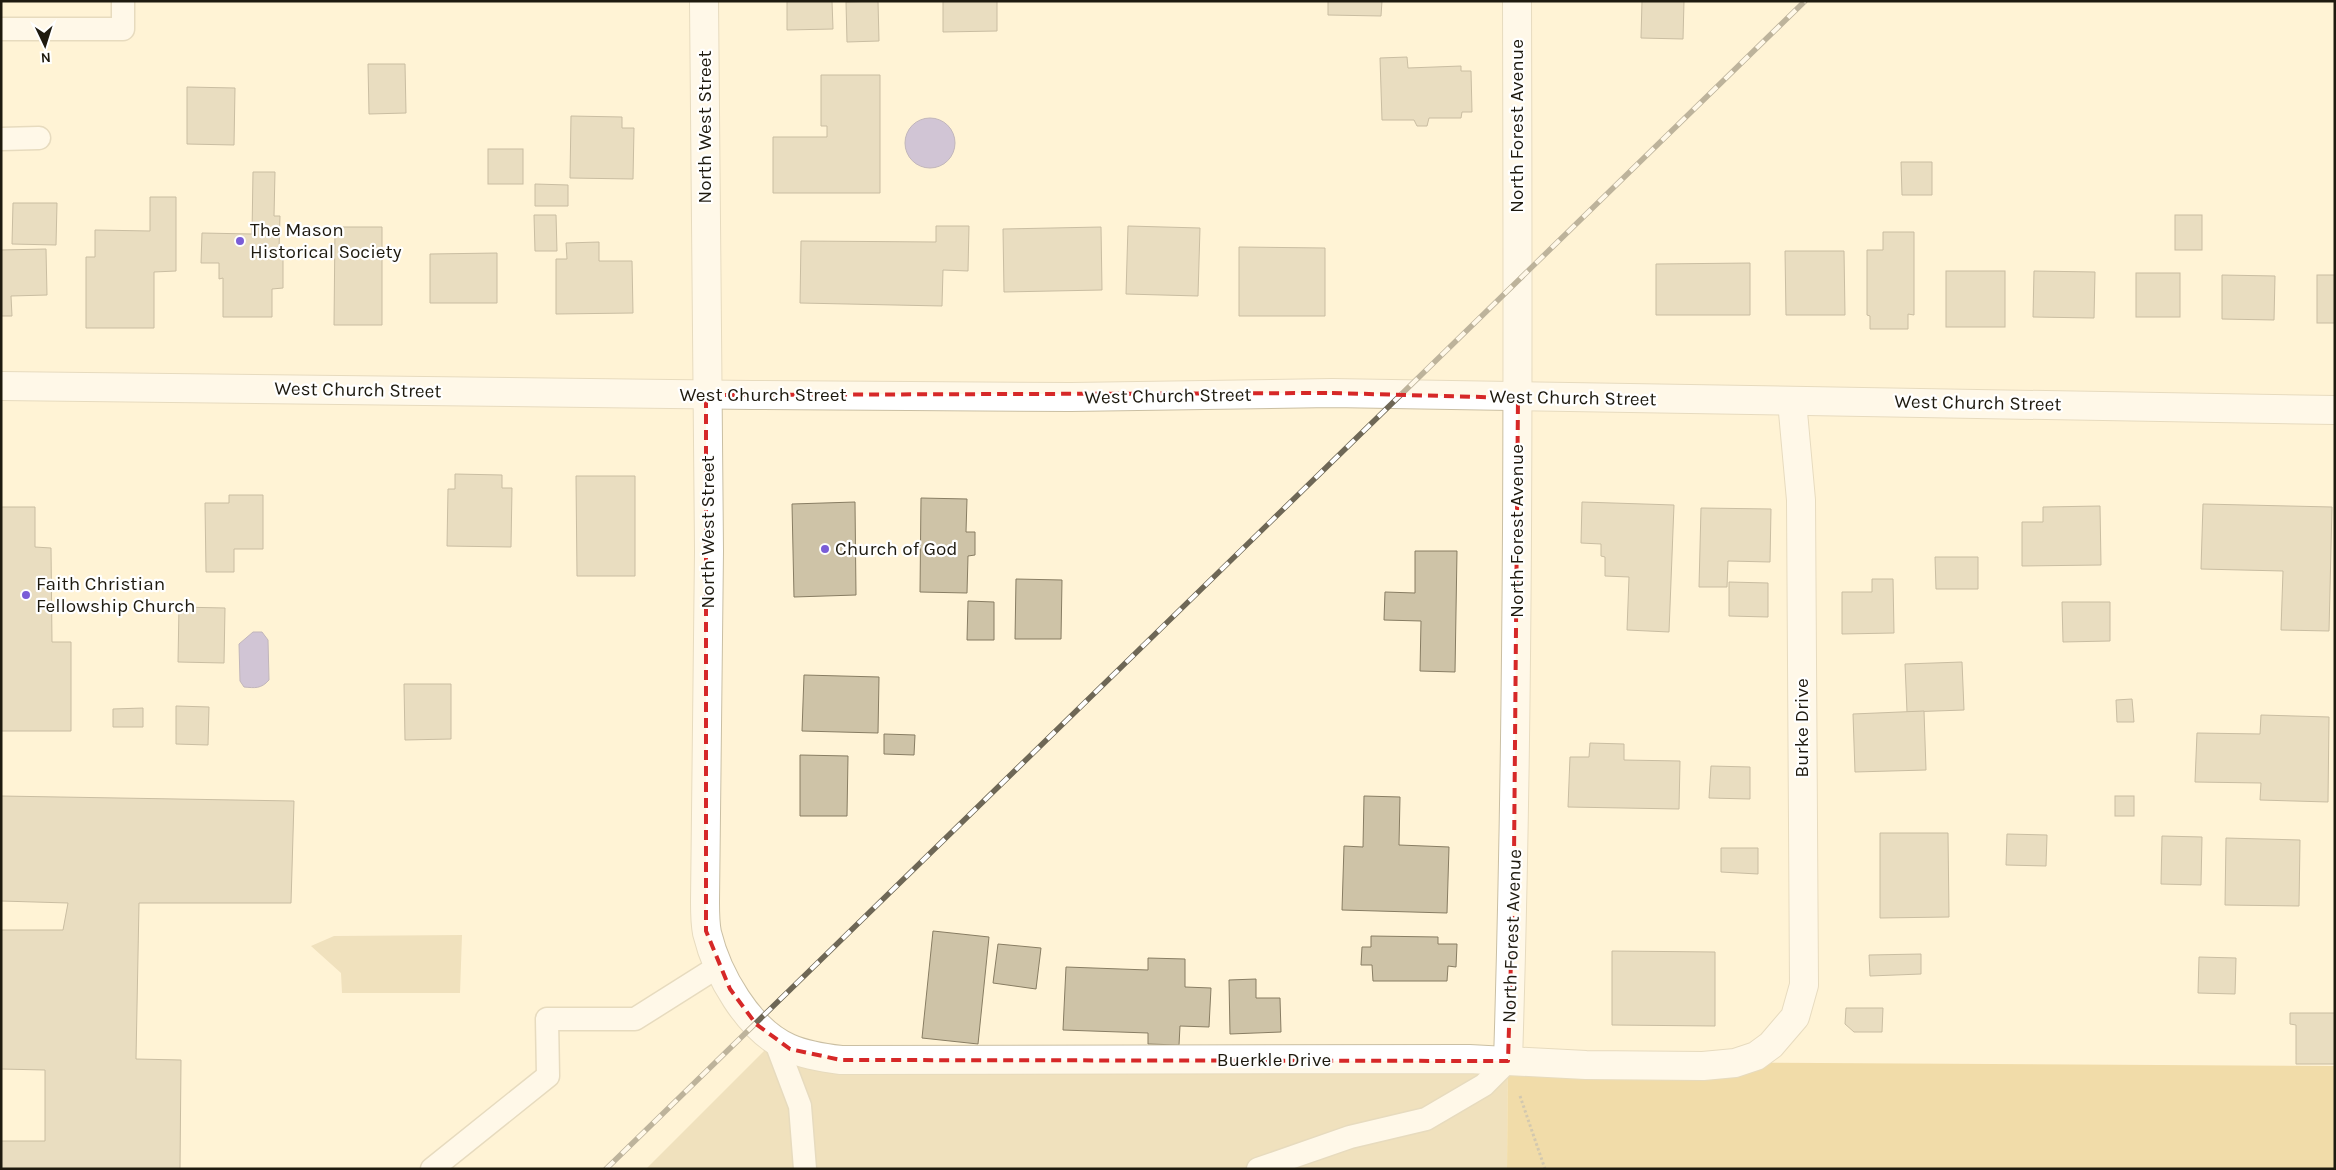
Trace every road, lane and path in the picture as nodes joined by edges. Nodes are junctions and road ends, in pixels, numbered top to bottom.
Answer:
1 (123, 1) edge
2 (704, 1) edge
3 (1517, 1) edge
4 (1, 29) edge
5 (39, 138) dead end
6 (1, 139) edge
7 (1, 386) edge
8 (706, 394) junction
9 (1518, 398) junction
10 (1792, 401) junction
11 (2335, 410) edge
12 (719, 966) junction
13 (775, 1040) junction
14 (1771, 1045) joint
15 (1508, 1061) junction
16 (432, 1169) edge
17 (805, 1169) edge
18 (1258, 1169) edge
19 (1545, 1169) edge

1 - 4 lane
2 - 8 street, North West Street
3 - 9 street, North Forest Avenue
5 - 6 lane
7 - 8 street, West Church Street
8 - 9 street, West Church Street
8 - 12 street, North West Street
9 - 10 street, West Church Street
9 - 15 street, North Forest Avenue
10 - 11 street, West Church Street
10 - 14 street, Burke Drive
12 - 13 street, North West Street
12 - 16 lane
13 - 15 street, Buerkle Drive
13 - 17 lane
14 - 15 street, Buerkle Drive
15 - 18 lane
15 - 19 path

